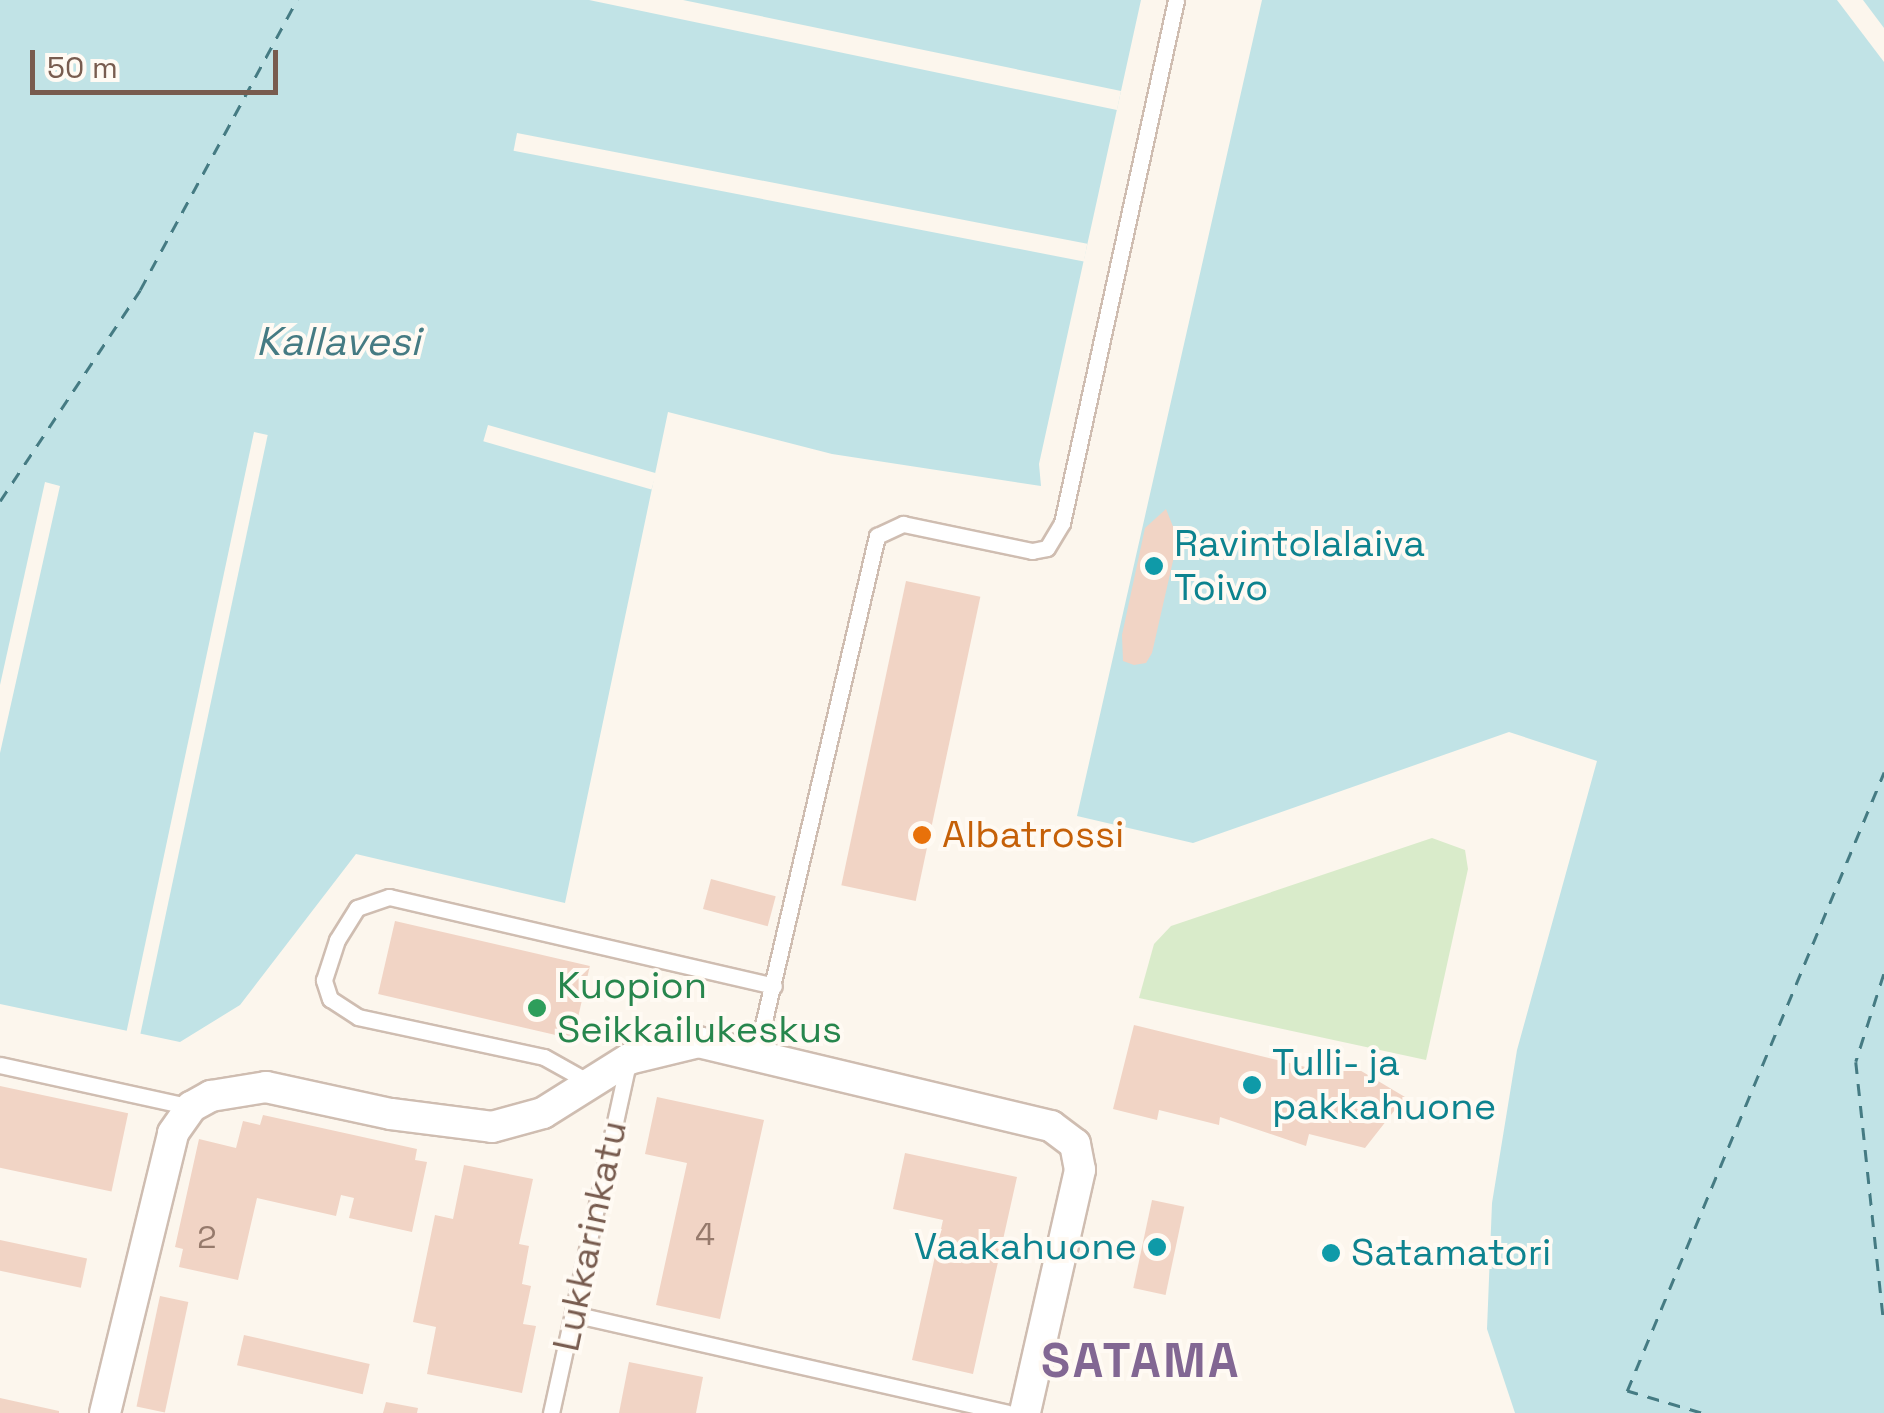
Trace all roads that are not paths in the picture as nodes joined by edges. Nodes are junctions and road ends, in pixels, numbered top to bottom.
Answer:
1 (1176, 0) edge
2 (774, 986) junction
3 (756, 1056) junction
4 (629, 1059) junction
5 (0, 1064) edge
6 (588, 1080) junction
7 (185, 1112) junction
8 (574, 1314) junction
9 (105, 1413) edge
10 (551, 1413) edge
11 (1007, 1413) edge
12 (1024, 1413) edge

1 - 2 lane
2 - 3 lane
2 - 6 lane
3 - 4 street
3 - 12 street
4 - 6 street
4 - 8 lane, Lukkarinkatu
5 - 7 lane
6 - 7 street
7 - 9 street
8 - 10 lane, Lukkarinkatu
8 - 11 lane

